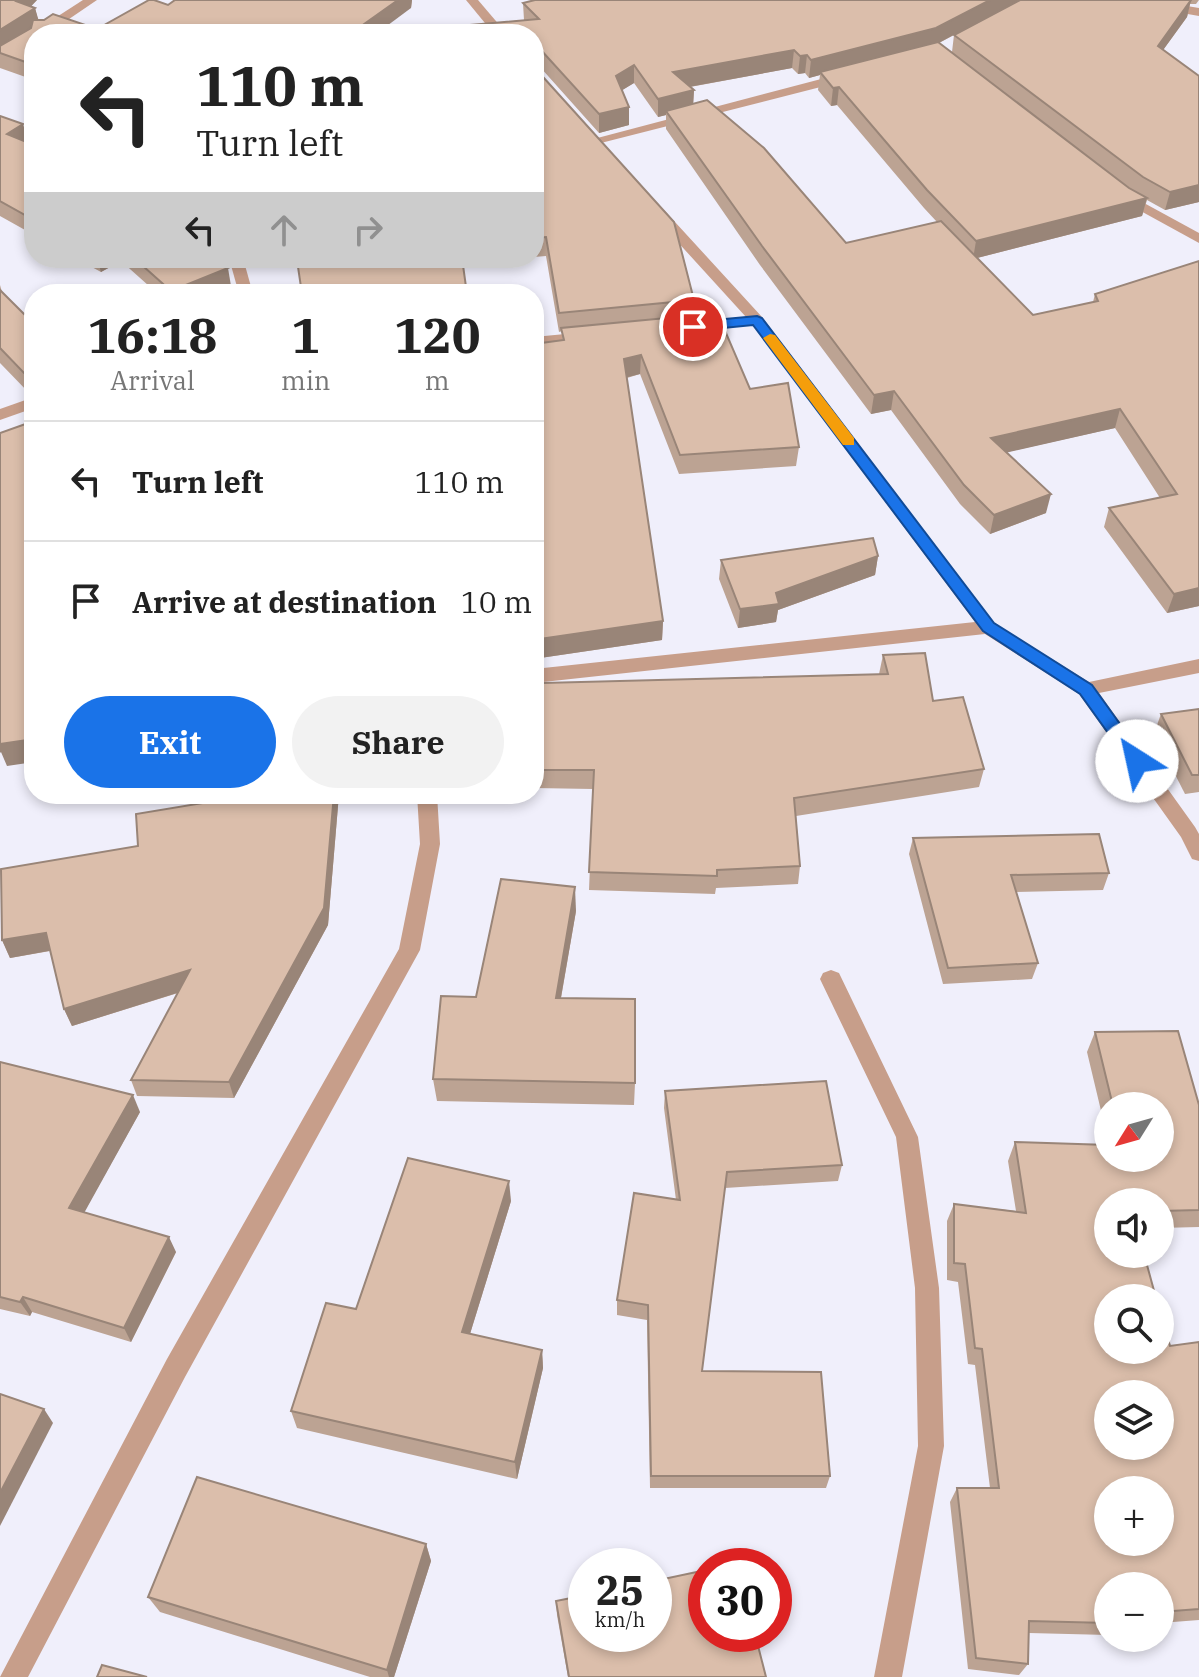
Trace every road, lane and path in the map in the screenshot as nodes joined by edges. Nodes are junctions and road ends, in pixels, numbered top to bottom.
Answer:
1 (91, 0) edge
2 (472, 0) edge
3 (1151, 4) edge
4 (1199, 12) edge
5 (55, 24) edge
6 (492, 24) edge
7 (863, 72) edge
8 (0, 123) edge
9 (24, 133) edge
10 (593, 141) edge
11 (1109, 185) edge
12 (644, 197) edge
13 (1199, 239) edge
14 (757, 320) junction
15 (661, 330) edge
16 (598, 336) edge
17 (544, 341) edge
18 (24, 406) edge
19 (0, 415) edge
20 (988, 627) junction
21 (1199, 666) edge
22 (544, 675) edge
23 (1086, 689) junction
24 (428, 804) edge
25 (1199, 853) edge
26 (831, 979) dead end
27 (13, 1677) edge
28 (888, 1677) edge

1 - 5 street
2 - 6 street
3 - 4 street
7 - 10 street
8 - 9 street
11 - 13 street
12 - 14 street
14 - 15 street
14 - 20 street
16 - 17 street
18 - 19 street
20 - 22 street
20 - 23 street
21 - 23 street
23 - 25 street
24 - 27 street
26 - 28 street

